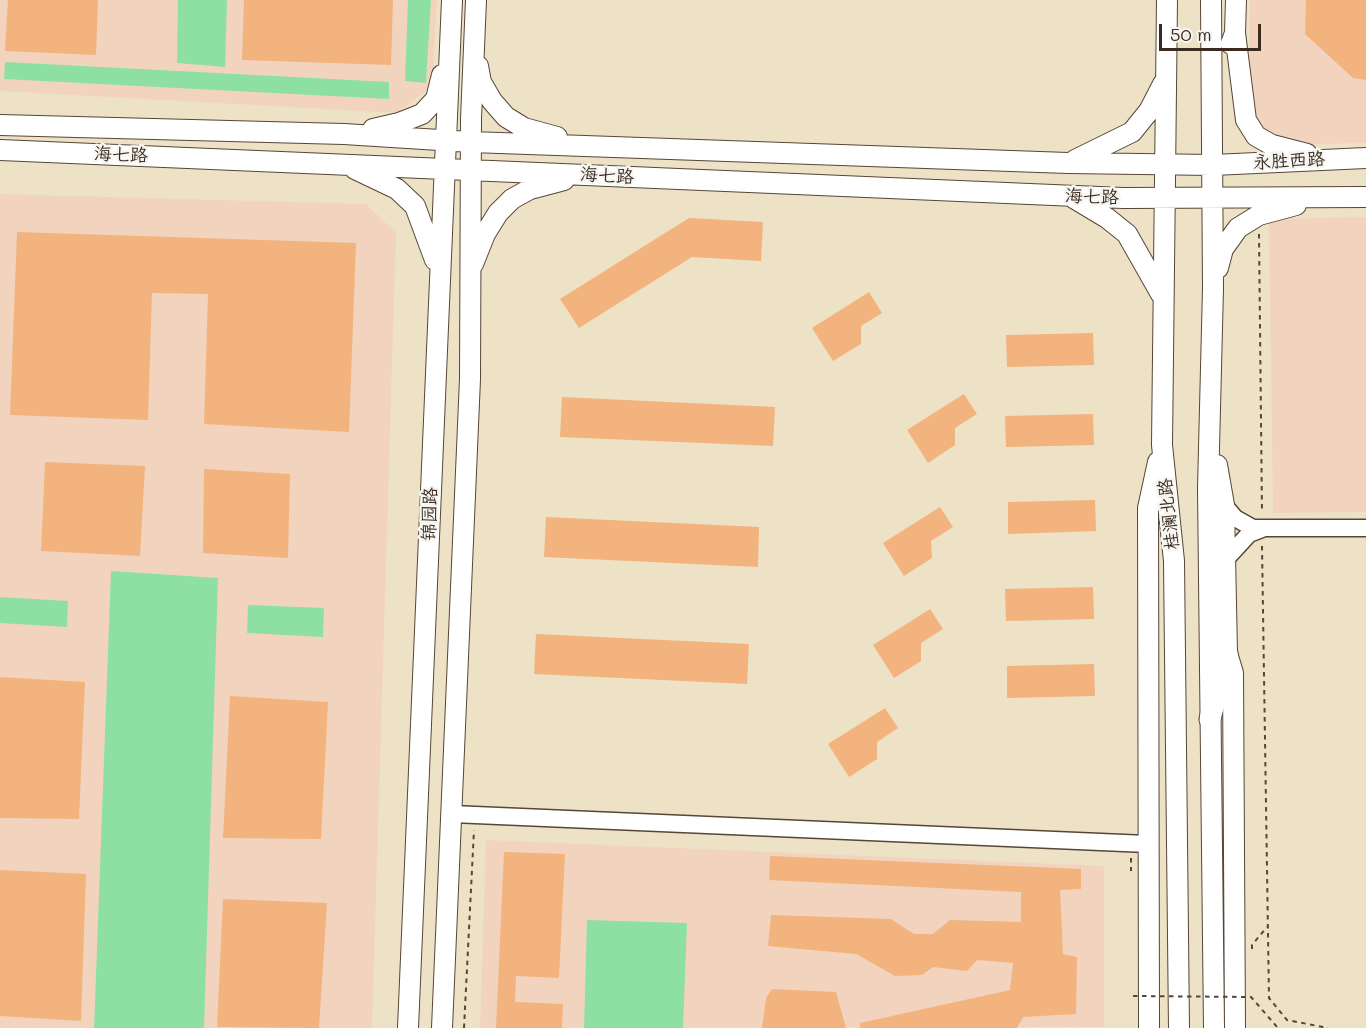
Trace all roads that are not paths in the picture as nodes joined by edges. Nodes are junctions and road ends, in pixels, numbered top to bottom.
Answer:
1 (452, 0) edge
2 (476, 0) edge
3 (1167, 0) edge
4 (1211, 0) edge
5 (1236, 0) edge
6 (1235, 33) junction
7 (449, 49) junction
8 (474, 49) junction
9 (1166, 79) junction
10 (1212, 95) junction
11 (0, 125) edge
12 (344, 134) junction
13 (446, 140) junction
14 (471, 142) junction
15 (586, 146) junction
16 (0, 150) edge
17 (1366, 158) edge
18 (1327, 159) junction
19 (341, 163) junction
20 (1068, 163) junction
21 (1165, 165) junction
22 (1213, 165) junction
23 (444, 167) junction
24 (470, 168) junction
25 (584, 175) junction
26 (1069, 196) junction
27 (1366, 197) edge
28 (1165, 198) junction
29 (1214, 198) junction
30 (1328, 198) junction
31 (440, 274) junction
32 (469, 274) junction
33 (1213, 288) junction
34 (1162, 295) junction
35 (1211, 436) junction
36 (1162, 445) junction
37 (1224, 506) junction
38 (1366, 528) edge
39 (1262, 529) junction
40 (1225, 560) junction
41 (1227, 653) junction
42 (1210, 719) junction
43 (452, 814) junction
44 (1147, 844) junction
45 (1235, 1027) edge
46 (408, 1028) edge
47 (442, 1028) edge
48 (1149, 1028) edge
49 (1179, 1028) edge
50 (1214, 1028) edge

1 - 7 main road, 锦园路
2 - 8 main road, 锦园路
3 - 9 main road, 桂澜北路
4 - 10 main road, 桂澜北路
5 - 6 main road
6 - 10 main road
6 - 18 main road
7 - 12 main road
7 - 13 main road, 锦园路
8 - 14 main road, 锦园路
8 - 15 main road
9 - 20 main road
9 - 21 main road, 桂澜北路
10 - 22 main road, 桂澜北路
11 - 12 main road
12 - 13 main road
13 - 14 main road
13 - 23 main road, 锦园路
14 - 15 main road
14 - 24 main road, 锦园路
15 - 20 main road, 永胜西路
16 - 19 main road, 海七路
17 - 18 main road, 永胜西路
18 - 22 main road, 永胜西路
19 - 23 main road, 海七路
19 - 31 main road
20 - 21 main road, 永胜西路
21 - 22 main road, 永胜西路
21 - 28 main road, 桂澜北路
22 - 29 main road, 桂澜北路
23 - 24 main road, 海七路
23 - 31 main road, 锦园路
24 - 25 main road, 海七路
24 - 32 main road, 锦园路
25 - 26 main road, 海七路
25 - 32 main road
26 - 28 main road, 海七路
26 - 34 main road
27 - 30 main road, 永胜西路
28 - 29 main road, 海七路
28 - 34 main road, 桂澜北路
29 - 30 main road, 永胜西路
29 - 33 main road, 桂澜北路
30 - 33 main road
31 - 46 main road, 锦园路
32 - 43 main road, 锦园路
33 - 35 main road, 桂澜北路
34 - 36 main road, 桂澜北路
35 - 37 main road
35 - 42 main road, 桂澜北路
36 - 44 main road
36 - 49 main road, 桂澜北路
37 - 39 street
37 - 40 main road
38 - 39 street
39 - 40 street
40 - 41 main road
41 - 42 main road
41 - 45 main road
42 - 50 main road, 桂澜北路
43 - 44 street
43 - 47 main road, 锦园路
44 - 48 main road

